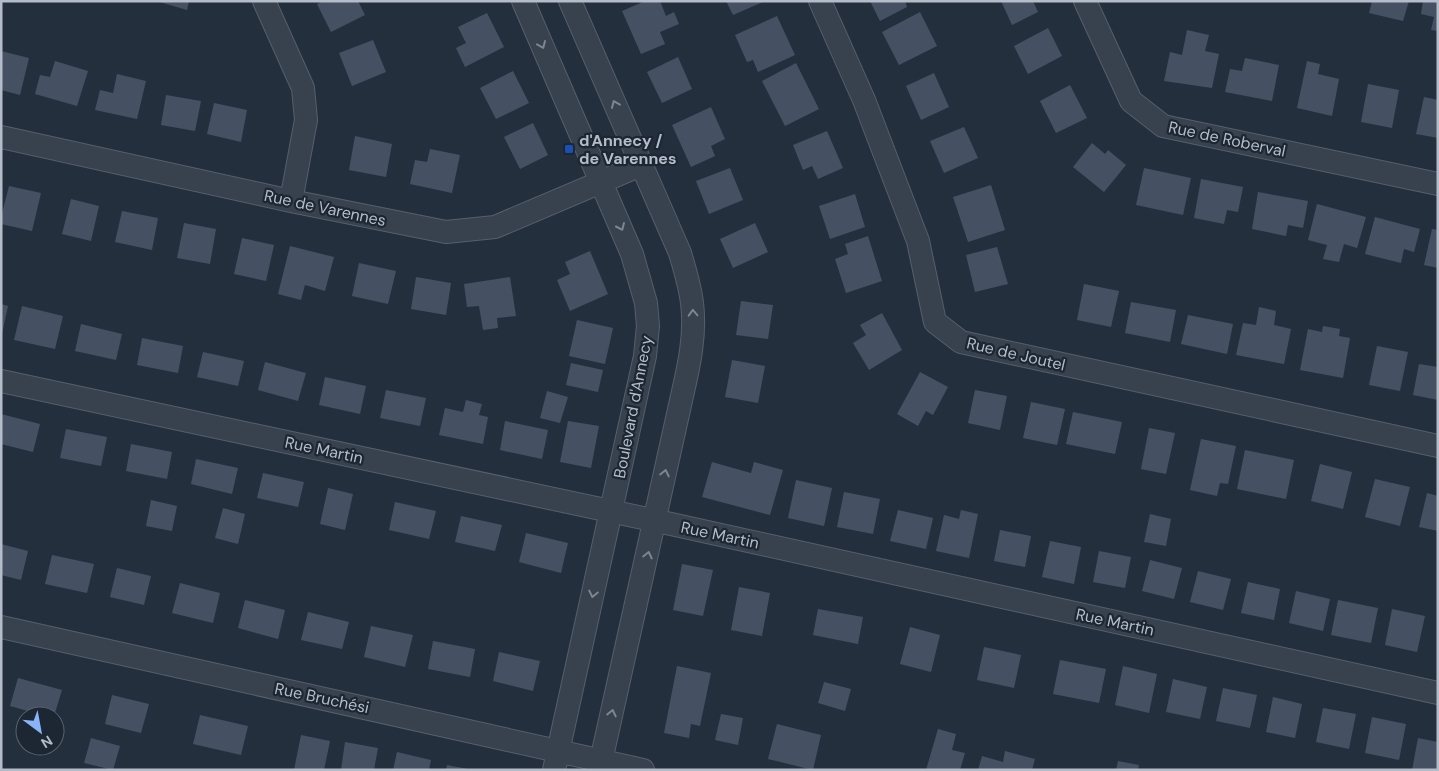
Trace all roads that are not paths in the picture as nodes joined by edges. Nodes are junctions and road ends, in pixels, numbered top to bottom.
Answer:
1 (264, 1) edge
2 (523, 1) edge
3 (570, 1) edge
4 (820, 1) edge
5 (1085, 1) edge
6 (1, 137) edge
7 (641, 165) junction
8 (601, 182) junction
9 (1438, 184) edge
10 (291, 201) junction
11 (1, 381) edge
12 (1438, 446) edge
13 (611, 512) junction
14 (655, 520) junction
15 (1, 627) edge
16 (1438, 693) edge
17 (556, 760) edge
18 (600, 765) edge
19 (643, 770) edge

1 - 10 street
2 -> 8 street, Boulevard d'Annecy
7 -> 3 street
4 - 12 street, Rue de Joutel
5 - 9 street, Rue de Roberval
6 - 10 street, Rue de Varennes
7 - 8 street, Rue de Varennes
14 -> 7 street
8 - 10 street, Rue de Varennes
8 -> 13 street, Boulevard d'Annecy
11 - 13 street, Rue Martin
13 - 14 street, Rue Martin
13 -> 17 street, Boulevard d'Annecy
14 - 16 street, Rue Martin
18 -> 14 street
15 - 17 street, Rue Bruchési
17 - 18 street, Rue Bruchési
18 - 19 street, Rue Bruchési

